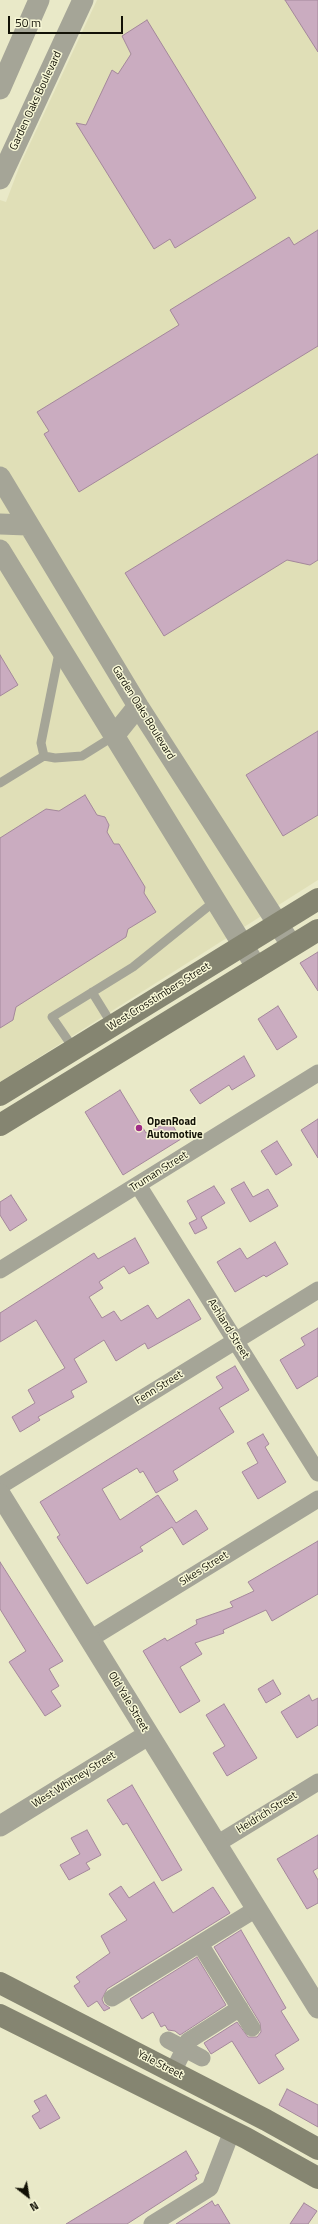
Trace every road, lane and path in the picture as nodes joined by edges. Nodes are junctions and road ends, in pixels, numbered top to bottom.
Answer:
1 (39, 0) edge
2 (83, 0) edge
3 (0, 90) edge
4 (0, 179) edge
5 (0, 477) edge
6 (0, 524) edge
7 (27, 525) junction
8 (0, 550) edge
9 (60, 649) junction
10 (138, 706) junction
11 (114, 736) junction
12 (44, 756) junction
13 (0, 783) edge
14 (318, 899) edge
15 (215, 900) junction
16 (277, 925) junction
17 (318, 930) edge
18 (243, 946) junction
19 (292, 946) junction
20 (257, 968) junction
21 (92, 992) junction
22 (113, 1026) junction
23 (74, 1049) junction
24 (50, 1064) junction
25 (318, 1073) edge
26 (64, 1086) junction
27 (0, 1095) edge
28 (0, 1125) edge
29 (138, 1185) junction
30 (0, 1270) edge
31 (318, 1290) edge
32 (236, 1341) junction
33 (318, 1472) edge
34 (0, 1486) edge
35 (0, 1494) edge
36 (318, 1499) edge
37 (90, 1639) junction
38 (148, 1735) junction
39 (318, 1782) edge
40 (0, 1826) edge
41 (215, 1845) junction
42 (256, 1909) junction
43 (200, 1944) junction
44 (0, 1983) edge
45 (112, 1998) dead end
46 (317, 2005) edge
47 (240, 2008) junction
48 (0, 2015) edge
49 (252, 2028) dead end
50 (168, 2040) dead end
51 (123, 2046) junction
52 (185, 2048) junction
53 (202, 2058) dead end
54 (109, 2071) junction
55 (173, 2072) junction
56 (232, 2131) junction
57 (318, 2150) edge
58 (318, 2178) edge
59 (152, 2224) edge

1 - 3 street
2 - 4 street, Garden Oaks Boulevard
5 - 7 street, Garden Oaks Boulevard
6 - 7 street
7 - 10 street, Garden Oaks Boulevard
8 - 9 street
9 - 11 street
9 - 12 lane
10 - 11 street
10 - 16 street, Garden Oaks Boulevard
11 - 12 lane
11 - 15 street
12 - 13 lane
14 - 16 main road, West Crosstimbers Street
15 - 18 street
15 - 21 lane
16 - 18 main road, West Crosstimbers Street
16 - 19 street, Garden Oaks Boulevard
17 - 19 main road
18 - 20 street
18 - 22 main road, West Crosstimbers Street
19 - 20 main road
20 - 26 main road
21 - 22 lane
21 - 23 lane
22 - 23 main road, West Crosstimbers Street
23 - 24 main road, West Crosstimbers Street
24 - 26 main road
24 - 27 main road, West Crosstimbers Street
25 - 29 street, Truman Street
26 - 28 main road
29 - 30 street, Truman Street
29 - 32 street, Ashland Street
31 - 32 street, Fenn Street
32 - 33 street, Ashland Street
32 - 34 street, Fenn Street
35 - 37 street, Old Yale Street
36 - 37 street, Sikes Street
37 - 38 street, Old Yale Street
38 - 40 street, West Whitney Street
38 - 41 street, Old Yale Street
39 - 41 street, Heidrich Street
41 - 42 street, Old Yale Street
42 - 43 street
42 - 46 street, Old Yale Street
43 - 45 street
43 - 47 street
44 - 51 main road, Yale Street
47 - 49 street
47 - 52 street
48 - 54 main road
50 - 52 street
51 - 54 main road
51 - 55 main road, Yale Street
52 - 53 street
52 - 55 street
54 - 56 main road
55 - 57 main road, Yale Street
56 - 58 main road
56 - 59 street

